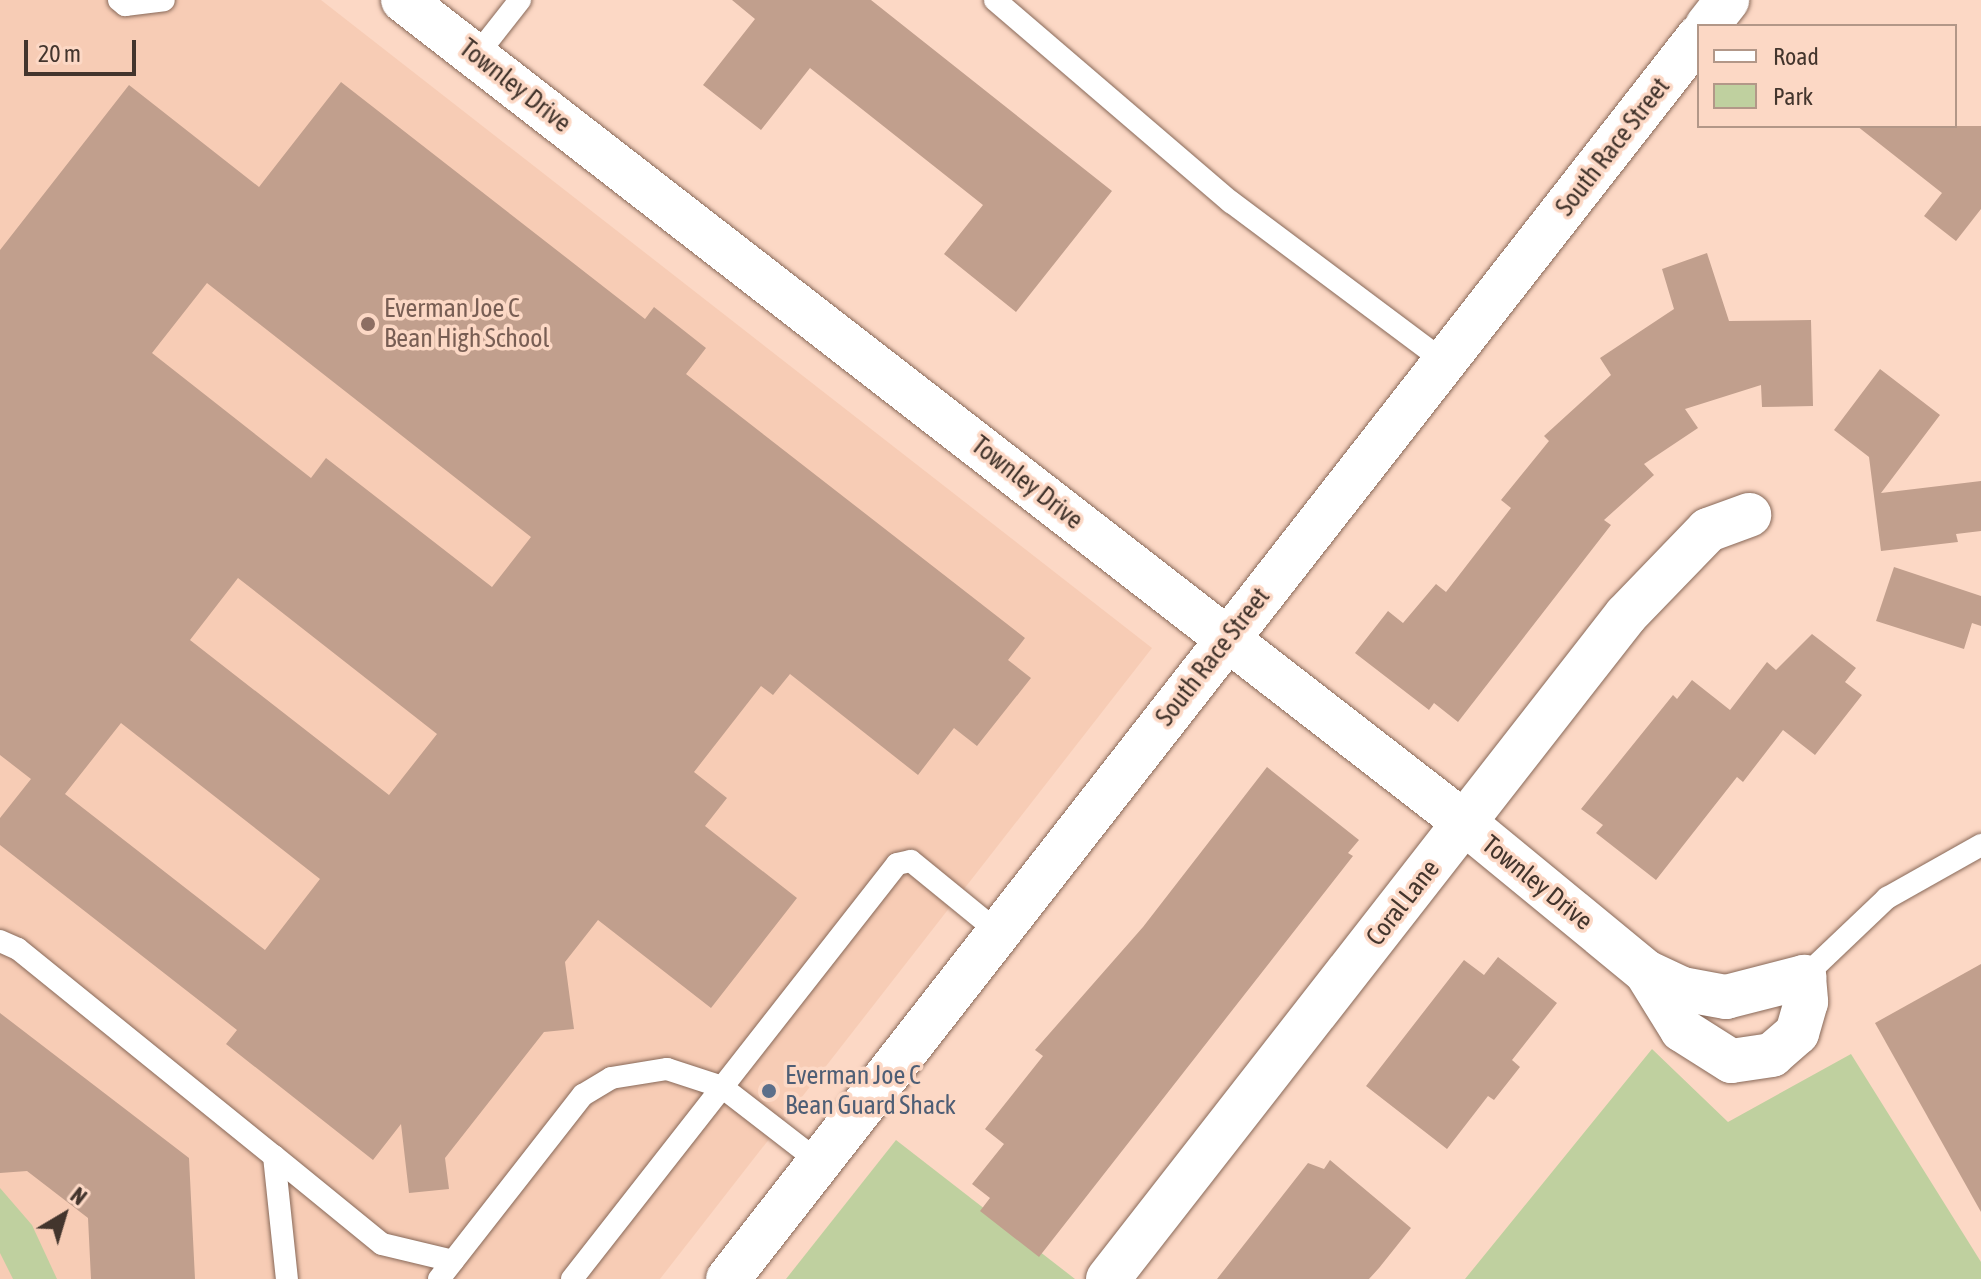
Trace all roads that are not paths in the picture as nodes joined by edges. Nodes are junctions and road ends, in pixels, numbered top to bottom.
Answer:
1 (119, 0) edge
2 (164, 0) edge
3 (403, 0) edge
4 (520, 0) edge
5 (995, 0) edge
6 (1727, 0) edge
7 (1709, 24) edge
8 (1697, 39) edge
9 (476, 56) junction
10 (1446, 363) junction
11 (1749, 515) dead end
12 (1227, 638) junction
13 (1466, 824) junction
14 (1981, 845) edge
15 (998, 932) junction
16 (0, 941) edge
17 (1646, 972) junction
18 (1804, 977) junction
19 (722, 1087) junction
20 (274, 1156) junction
21 (819, 1162) junction
22 (453, 1261) junction
23 (287, 1279) edge
24 (439, 1279) edge
25 (572, 1279) edge
26 (728, 1279) edge
27 (1108, 1279) edge

1 - 2 lane
3 - 9 street, Townley Drive
4 - 9 lane
5 - 10 lane
6 - 7 street
8 - 10 street, South Race Street
9 - 12 street, Townley Drive
10 - 12 street, South Race Street
11 - 13 street, Coral Lane
12 - 13 street, Townley Drive
12 - 15 street, South Race Street
13 - 17 street, Townley Drive
13 - 27 street, Coral Lane
14 - 18 lane
15 - 19 lane
15 - 21 street, South Race Street
16 - 20 lane
17 - 18 street, Townley Drive
17 - 18 street, Townley Drive
19 - 21 lane
19 - 22 lane
19 - 25 lane
20 - 22 lane
20 - 23 lane
21 - 26 street, South Race Street
22 - 24 lane

